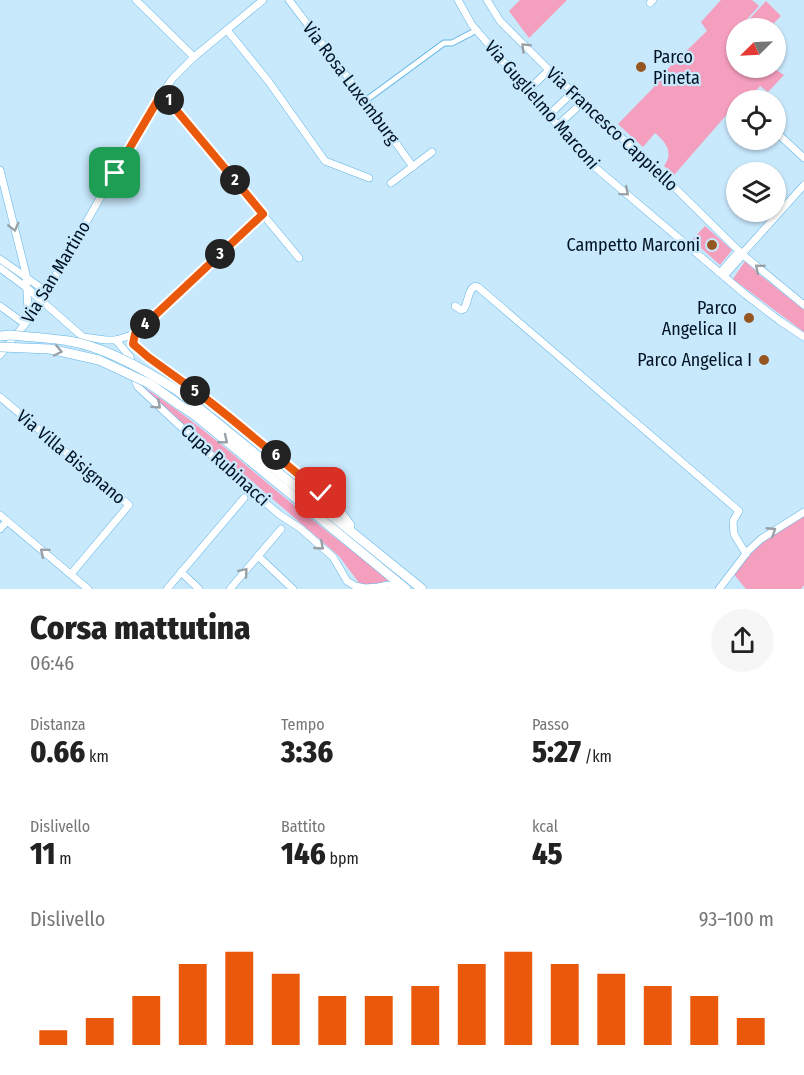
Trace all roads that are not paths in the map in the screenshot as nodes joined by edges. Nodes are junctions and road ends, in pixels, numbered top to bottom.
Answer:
1 (136, 0) edge
2 (263, 0) edge
3 (289, 0) edge
4 (458, 0) edge
5 (487, 0) edge
6 (227, 30) junction
7 (477, 30) junction
8 (194, 57) junction
9 (549, 70) junction
10 (527, 91) junction
11 (573, 92) junction
12 (162, 93) junction
13 (365, 100) junction
14 (583, 102) junction
15 (549, 115) junction
16 (558, 126) junction
17 (786, 141) edge
18 (432, 152) dead end
19 (804, 158) edge
20 (413, 167) junction
21 (0, 170) edge
22 (369, 177) dead end
23 (391, 183) dead end
24 (804, 185) edge
25 (263, 214) junction
26 (741, 253) junction
27 (22, 258) junction
28 (299, 258) dead end
29 (0, 259) edge
30 (0, 268) edge
31 (14, 268) junction
32 (722, 274) junction
33 (26, 277) junction
34 (27, 288) junction
35 (46, 292) junction
36 (41, 301) junction
37 (804, 305) edge
38 (0, 306) edge
39 (455, 306) dead end
40 (31, 315) junction
41 (25, 324) junction
42 (135, 334) junction
43 (0, 336) edge
44 (804, 337) edge
45 (116, 340) junction
46 (0, 347) edge
47 (0, 355) edge
48 (0, 397) edge
49 (244, 498) dead end
50 (804, 512) edge
51 (0, 515) edge
52 (7, 521) junction
53 (281, 529) dead end
54 (0, 530) edge
55 (350, 530) junction
56 (746, 554) junction
57 (258, 556) junction
58 (181, 572) junction
59 (71, 574) junction
60 (347, 585) edge
61 (377, 588) edge
62 (88, 589) edge
63 (167, 589) edge
64 (199, 589) edge
65 (230, 589) edge
66 (293, 589) edge
67 (397, 589) edge
68 (406, 589) edge
69 (422, 589) edge
70 (719, 589) edge

1 - 8 street
2 - 6 street, Via San Martino
3 - 13 street, Via Rosa Luxemburg
4 - 7 street, Via Guglielmo Marconi
9 -> 5 street, Via Francesco Cappiello
6 - 8 street, Via San Martino
6 - 22 street
7 - 10 street, Via Guglielmo Marconi
7 - 13 street
8 - 12 street, Via San Martino
9 - 10 street
9 - 11 street, Via Francesco Cappiello
10 - 15 street, Via Guglielmo Marconi
11 - 14 street, Via Francesco Cappiello
11 - 15 street
12 - 25 street
12 - 35 street, Via San Martino
13 - 20 street, Via Rosa Luxemburg
14 - 16 street
14 - 26 street, Via Francesco Cappiello
15 - 16 street, Via Guglielmo Marconi
16 -> 32 street, Via Guglielmo Marconi
17 - 19 street
18 - 20 street
20 - 23 street
21 -> 27 street
24 - 26 street
25 - 28 street
25 - 42 street
26 - 32 street
37 -> 26 street, Via Francesco Cappiello
27 - 31 street
27 - 33 street
29 - 31 street
30 - 34 street
31 - 33 street
32 - 44 street, Via Guglielmo Marconi
33 - 34 street
33 - 35 street
34 - 36 street
34 - 40 street
35 - 36 street, Via San Martino
36 - 40 street, Via San Martino
36 - 45 street
38 - 41 street
39 - 56 street
40 - 41 street, Via San Martino
41 - 47 street, Via San Martino
42 - 45 street
42 - 55 street
43 - 55 main road, bridge
45 -> 60 street, Cupa Rubinacci
46 -> 68 main road, bridge
48 - 59 street, Via Villa Bisignano
49 - 58 street
56 -> 50 street
51 - 52 street
52 - 54 street
59 -> 52 street
53 - 57 street
55 - 69 main road
56 - 70 street
65 -> 57 street
57 - 66 street
58 - 63 street
58 - 64 street
59 - 62 street
60 - 61 street, Cupa Rubinacci
61 - 67 street, Cupa Rubinacci

